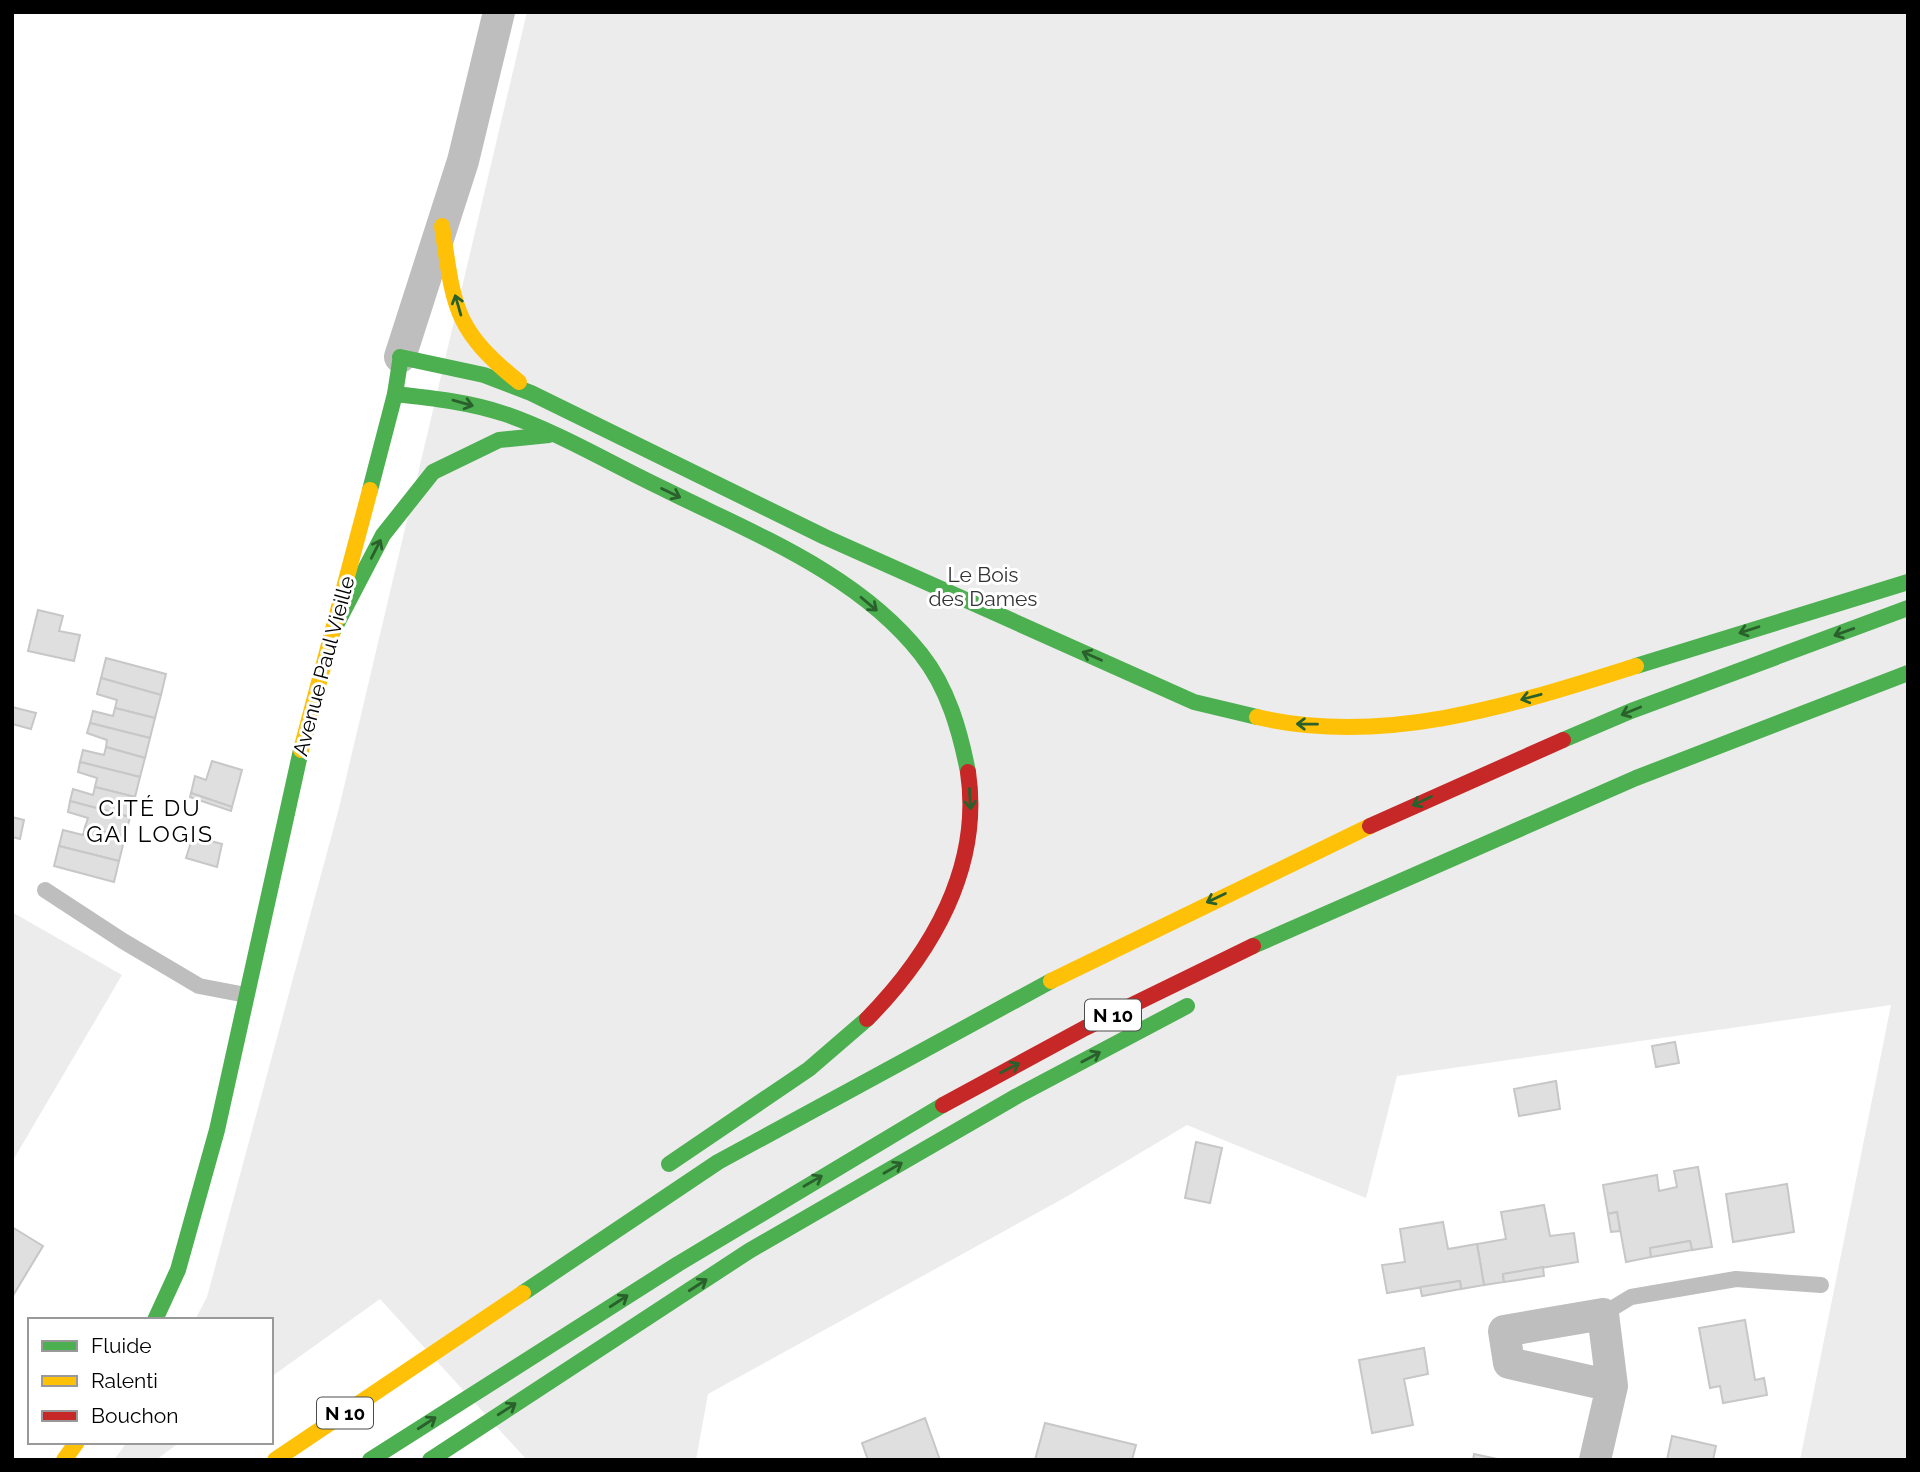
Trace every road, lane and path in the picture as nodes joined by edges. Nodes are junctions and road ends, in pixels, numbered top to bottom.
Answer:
1 (499, 12) edge
2 (442, 226) junction
3 (400, 356) junction
4 (531, 393) junction
5 (395, 394) junction
6 (551, 435) junction
7 (1908, 582) edge
8 (1908, 608) edge
9 (333, 631) junction
10 (1908, 673) edge
11 (1572, 802) junction
12 (45, 890) dead end
13 (1325, 933) dead end
14 (246, 995) junction
15 (1202, 998) dead end
16 (660, 1171) dead end
17 (585, 1230) dead end
18 (1821, 1284) dead end
19 (1603, 1314) junction
20 (156, 1318) edge
21 (414, 1365) junction
22 (1612, 1386) junction
23 (76, 1444) edge
24 (64, 1460) edge
25 (275, 1460) edge
26 (370, 1460) edge
27 (430, 1460) edge
28 (1595, 1460) edge

1 - 2 street, Avenue Paul Vieille
2 - 3 street, Avenue Paul Vieille
4 -> 2 main road
3 - 4 main road
3 - 5 main road, Avenue Paul Vieille
7 -> 4 main road
5 -> 6 main road
5 - 9 main road, Avenue Paul Vieille
9 -> 6 main road
6 -> 16 main road
8 -> 21 main road, N 10
9 - 14 main road, Avenue Paul Vieille
10 - 11 main road, N 10
11 - 13 main road
26 -> 11 main road, N 10
12 - 14 lane
14 - 20 main road, Avenue Paul Vieille
27 -> 15 main road
17 - 21 main road
18 - 19 lane
19 - 22 street
19 - 22 street
21 - 25 main road, N 10
22 - 28 street
23 - 24 main road

